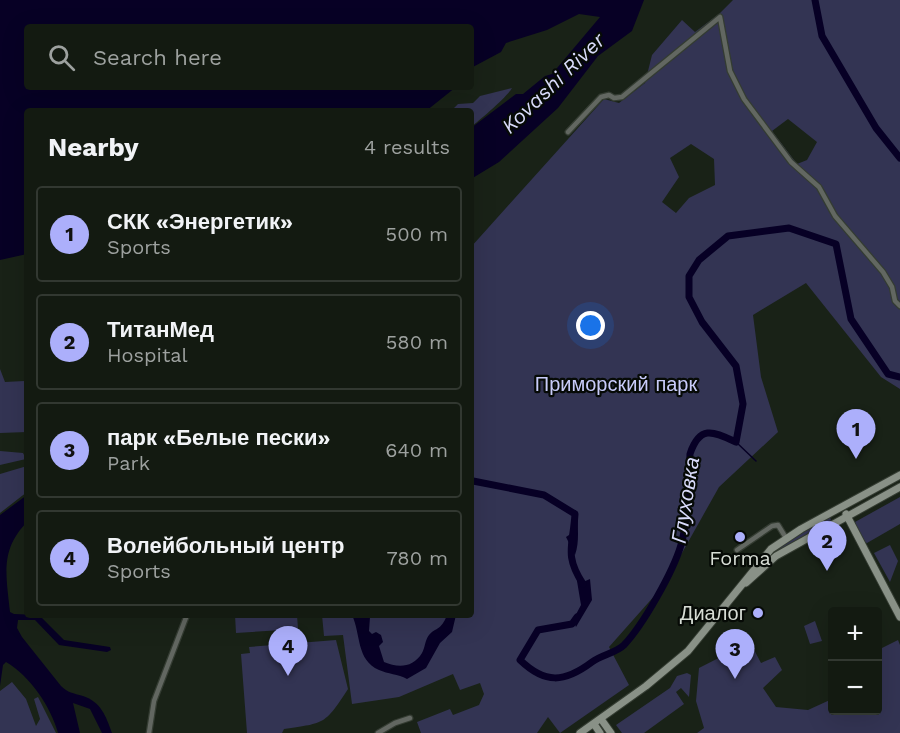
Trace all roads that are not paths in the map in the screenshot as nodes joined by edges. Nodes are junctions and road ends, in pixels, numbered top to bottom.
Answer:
1 (568, 132) dead end
2 (900, 306) edge
3 (900, 475) edge
4 (900, 487) edge
5 (842, 507) junction
6 (847, 516) junction
7 (786, 538) junction
8 (737, 550) dead end
9 (757, 568) junction
10 (900, 617) edge
11 (186, 618) edge
12 (410, 718) dead end
13 (601, 719) junction
14 (594, 724) junction
15 (149, 733) edge
16 (378, 733) edge
17 (580, 733) edge
18 (600, 733) edge
19 (611, 733) edge

1 - 2 street
3 - 5 main road
4 - 6 main road
5 - 6 main road
5 - 7 main road
6 - 9 main road
6 - 10 main road
7 - 8 street
7 - 9 main road
9 - 13 main road
11 - 15 street
12 - 16 street
13 - 14 main road
13 - 19 main road
14 - 17 main road
14 - 18 main road

